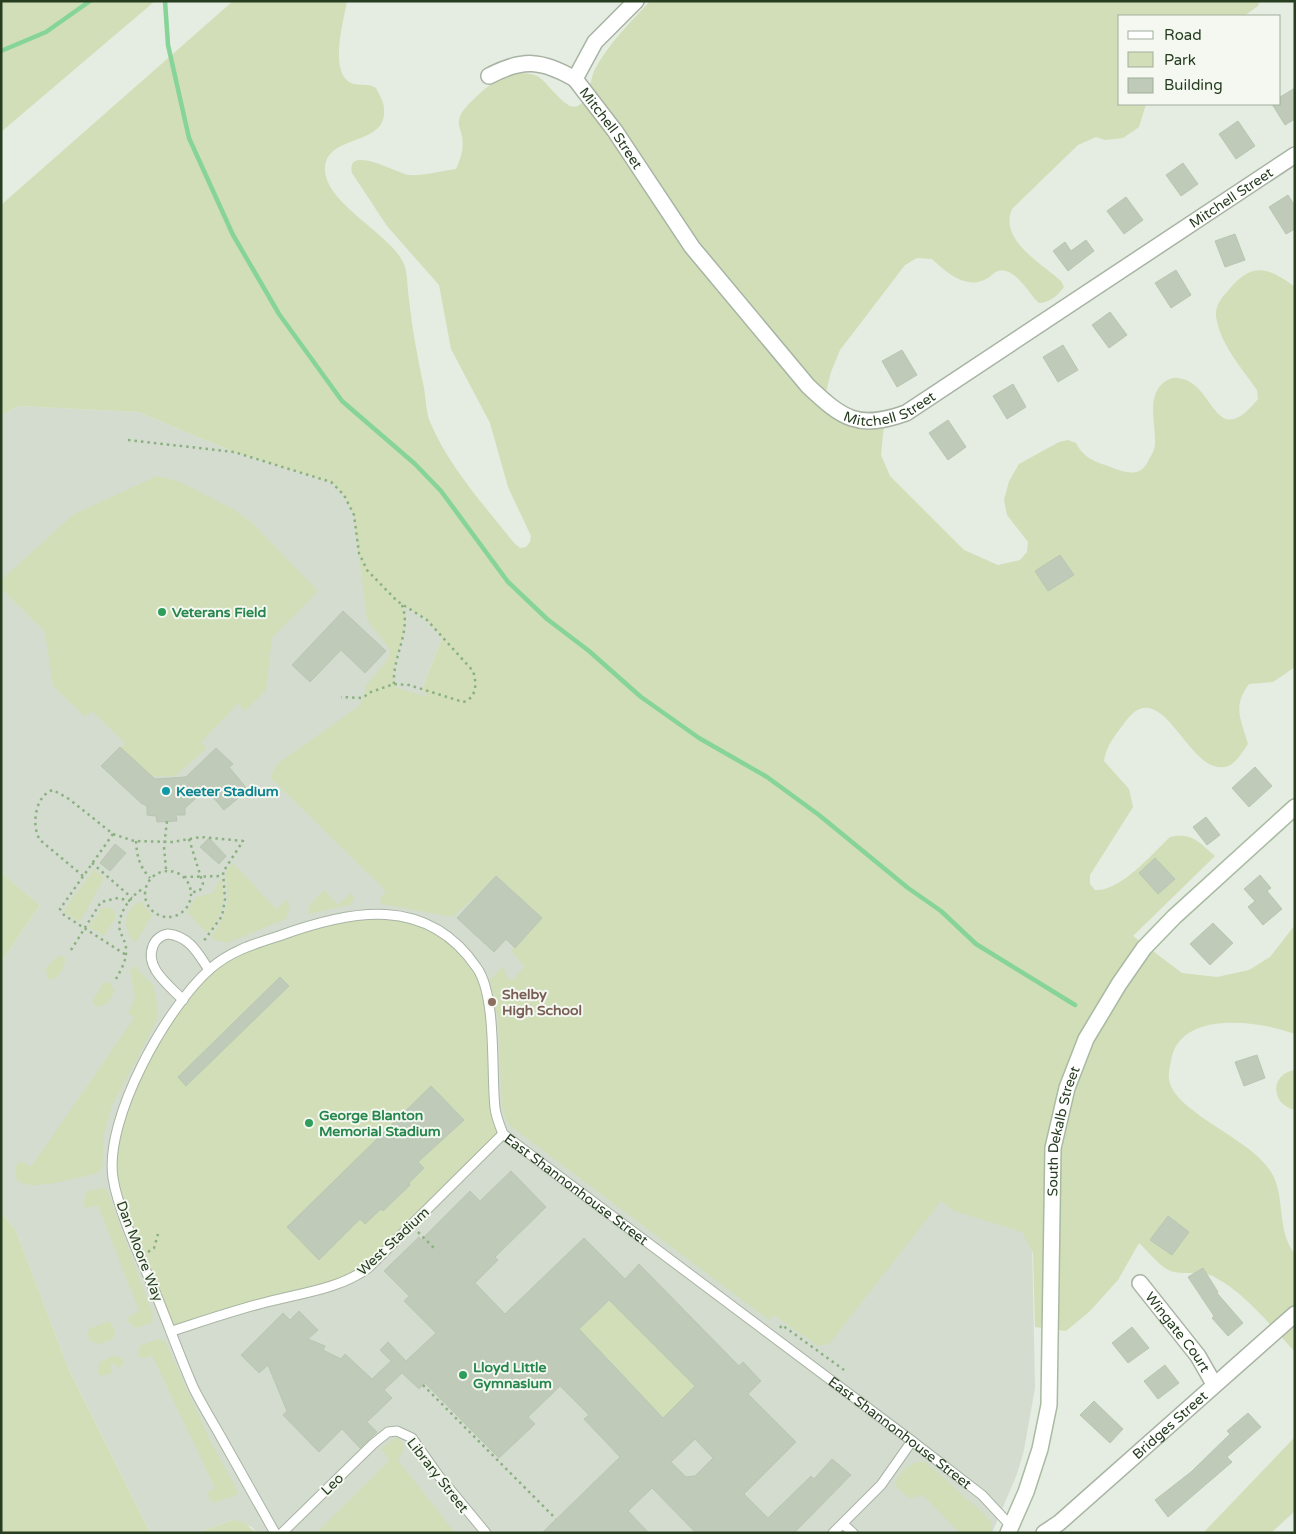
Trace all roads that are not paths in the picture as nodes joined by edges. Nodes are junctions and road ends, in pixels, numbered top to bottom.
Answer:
1 (636, 1) edge
2 (489, 76) dead end
3 (575, 79) junction
4 (1295, 155) edge
5 (1295, 807) edge
6 (210, 970) junction
7 (183, 1000) junction
8 (503, 1134) junction
9 (1140, 1283) dead end
10 (1295, 1314) edge
11 (172, 1331) junction
12 (1214, 1384) junction
13 (384, 1435) joint
14 (912, 1441) junction
15 (842, 1524) junction
16 (1012, 1530) edge
17 (275, 1533) edge
18 (282, 1533) edge
19 (486, 1533) edge
20 (833, 1533) edge
21 (853, 1533) edge
22 (1044, 1533) edge

1 - 3 street, Mitchell Street
2 - 3 street, Mitchell Street
3 - 4 street, Mitchell Street
5 - 16 street, South Dekalb Street
6 - 7 lane, Dan Moore Way
6 - 7 lane
6 - 8 lane, East Shannonhouse Street
7 - 11 lane, Dan Moore Way
8 - 11 lane, West Stadium
8 - 14 lane, East Shannonhouse Street
9 - 12 street, Wingate Court
10 - 12 street, Bridges Street
11 - 17 lane, Dan Moore Way
12 - 22 street, Bridges Street
13 - 18 lane, Leo
13 - 19 lane, Library Street
14 - 15 lane
14 - 16 lane, East Shannonhouse Street
15 - 20 lane
15 - 21 lane

